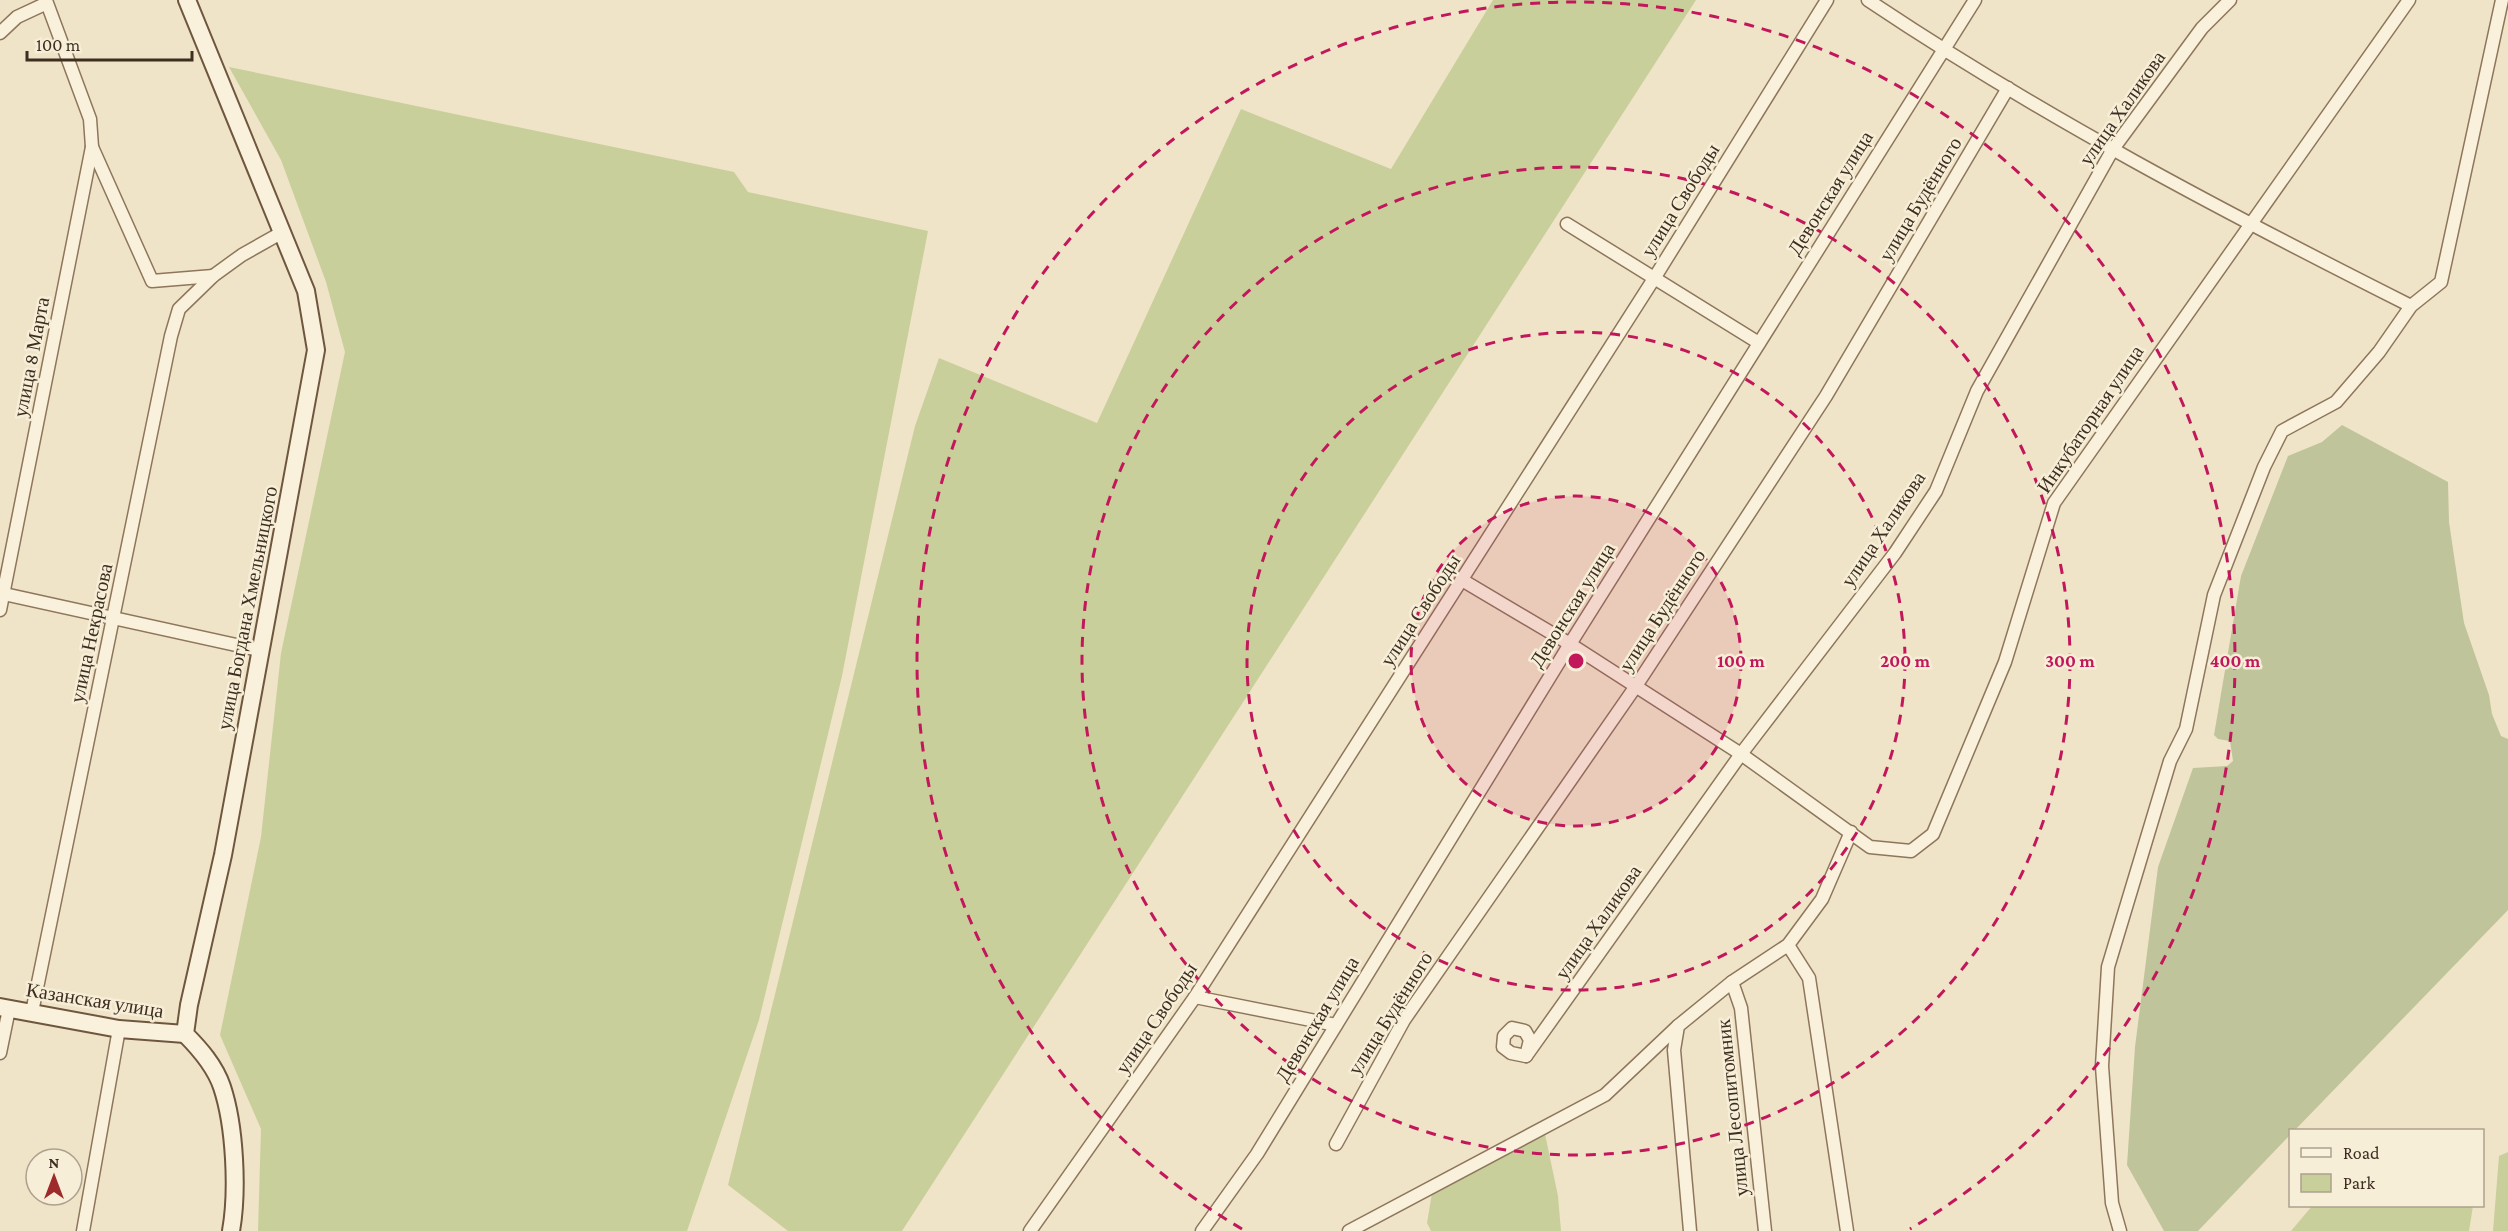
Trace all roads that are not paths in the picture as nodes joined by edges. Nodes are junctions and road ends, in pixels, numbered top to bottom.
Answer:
1 (187, 0) edge
2 (1827, 0) edge
3 (1868, 0) edge
4 (1975, 0) edge
5 (2230, 0) edge
6 (2409, 0) edge
7 (2502, 0) edge
8 (0, 33) edge
9 (1943, 50) junction
10 (2008, 88) junction
11 (92, 147) junction
12 (2113, 149) junction
13 (1567, 224) dead end
14 (2249, 224) junction
15 (281, 232) junction
16 (213, 276) junction
17 (1655, 277) junction
18 (2411, 306) junction
19 (1759, 343) junction
20 (1462, 580) junction
21 (2, 594) edge
22 (0, 610) edge
23 (114, 618) junction
24 (1570, 644) junction
25 (259, 650) junction
26 (1635, 686) junction
27 (1741, 754) junction
28 (1851, 832) junction
29 (1788, 945) junction
30 (1732, 982) junction
31 (1195, 997) junction
32 (4, 1008) edge
33 (32, 1012) junction
34 (1336, 1025) junction
35 (1678, 1026) junction
36 (119, 1029) junction
37 (184, 1034) junction
38 (0, 1053) edge
39 (1526, 1056) dead end
40 (1336, 1144) dead end
41 (83, 1231) edge
42 (231, 1231) edge
43 (1030, 1231) edge
44 (1202, 1231) edge
45 (1349, 1231) edge
46 (1690, 1231) edge
47 (1765, 1231) edge
48 (1847, 1231) edge
49 (2120, 1231) edge

1 - 15 street, улица Богдана Хмельницкого
2 - 17 street, улица Свободы
3 - 9 street
4 - 9 street, Девонская улица
5 - 12 street, улица Халикова
6 - 14 street, Инкубаторная улица
7 - 18 street
8 - 11 street
9 - 10 street
9 - 19 street, Девонская улица
10 - 12 street
10 - 26 street, улица Будённого
11 - 16 street
11 - 21 street, улица 8 Марта
12 - 14 street
12 - 27 street, улица Халикова
13 - 17 street
14 - 18 street
14 - 28 street, Инкубаторная улица
15 - 16 street, улица Некрасова
15 - 25 street, улица Богдана Хмельницкого
16 - 23 street, улица Некрасова
17 - 19 street
17 - 20 street, улица Свободы
18 - 49 street
19 - 24 street, Девонская улица
20 - 24 street, Инкубаторная улица
20 - 31 street, улица Свободы
21 - 22 street, улица 8 Марта
21 - 23 street
23 - 25 street
23 - 33 street, улица Некрасова
24 - 26 street, Инкубаторная улица
24 - 34 street, Девонская улица
25 - 37 street, улица Богдана Хмельницкого
26 - 27 street, Инкубаторная улица
26 - 40 street, улица Будённого
27 - 28 street, Инкубаторная улица
27 - 39 street, улица Халикова
28 - 29 street
29 - 30 street
29 - 48 street
30 - 35 street
30 - 47 street, улица Лесопитомник
31 - 34 street
31 - 43 street, улица Свободы
32 - 33 street, Казанская улица
32 - 38 street
33 - 36 street, Казанская улица
34 - 44 street, Девонская улица
35 - 45 street
35 - 46 street
36 - 37 street, Казанская улица
36 - 41 street
37 - 42 street

